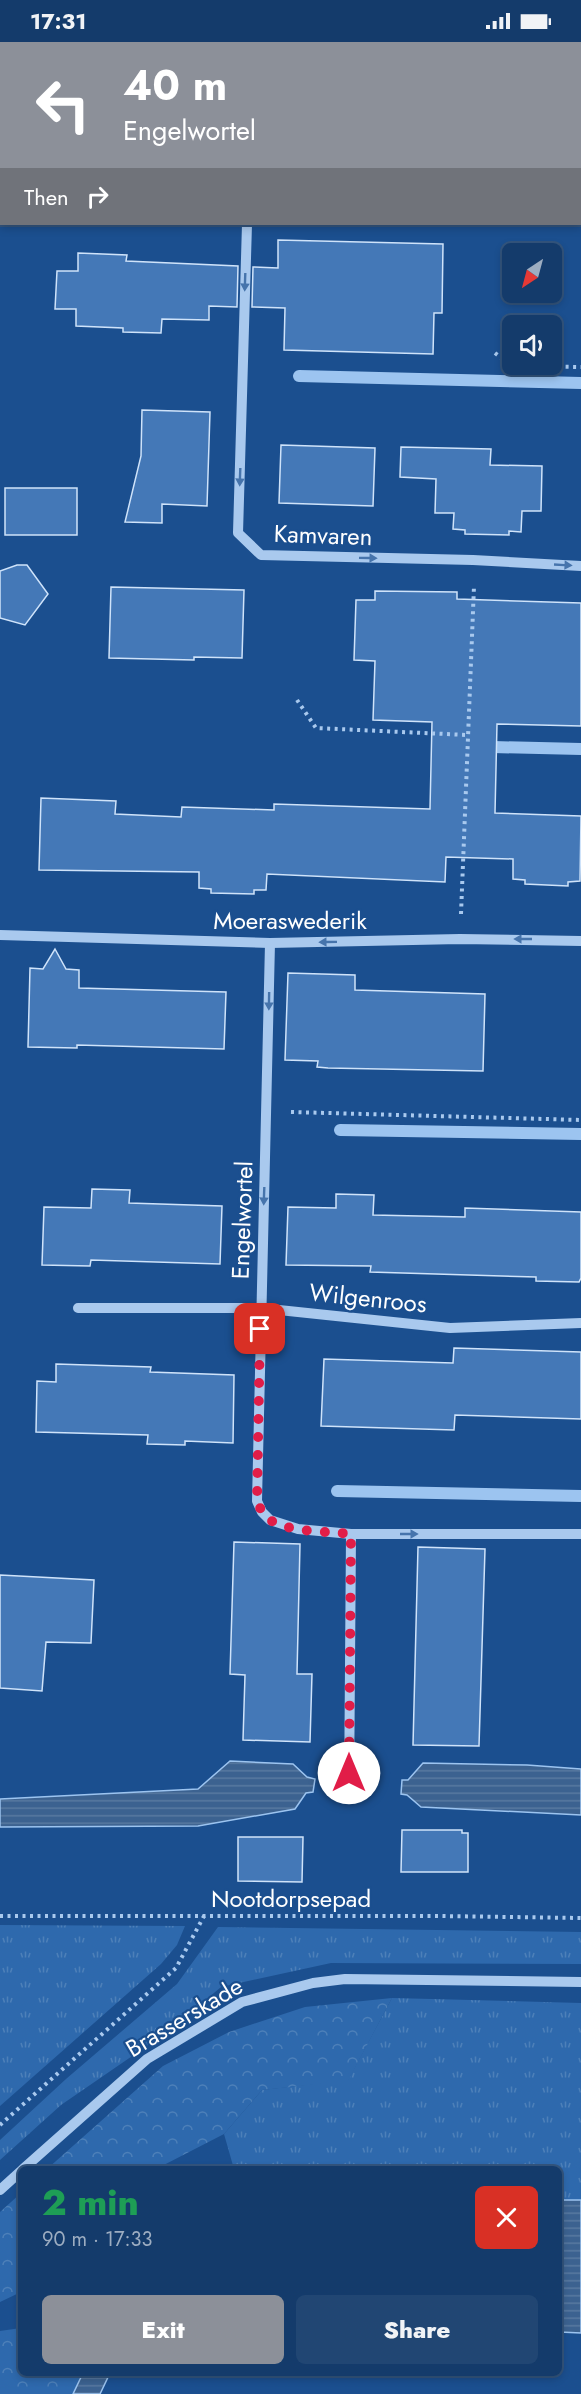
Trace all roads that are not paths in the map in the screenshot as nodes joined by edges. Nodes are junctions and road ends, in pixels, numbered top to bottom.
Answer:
1 (247, 225) edge
2 (581, 566) edge
3 (0, 935) edge
4 (581, 941) edge
5 (270, 943) junction
6 (78, 1308) dead end
7 (260, 1308) junction
8 (581, 1323) edge
9 (351, 1534) junction
10 (581, 1534) edge
11 (349, 1797) dead end
12 (581, 1982) edge
13 (27, 2166) edge
14 (18, 2174) edge
15 (0, 2190) edge

1 -> 2 street, Kamvaren
3 - 5 street, Moeraswederik
4 -> 5 street, Moeraswederik
5 -> 7 street, Engelwortel
6 - 7 street, Wilgenroos
7 - 8 street, Wilgenroos
7 - 9 street, Engelwortel
9 -> 10 street, Engelwortel
9 - 11 street
12 - 13 street, Brasserskade
14 - 15 street, Brasserskade

